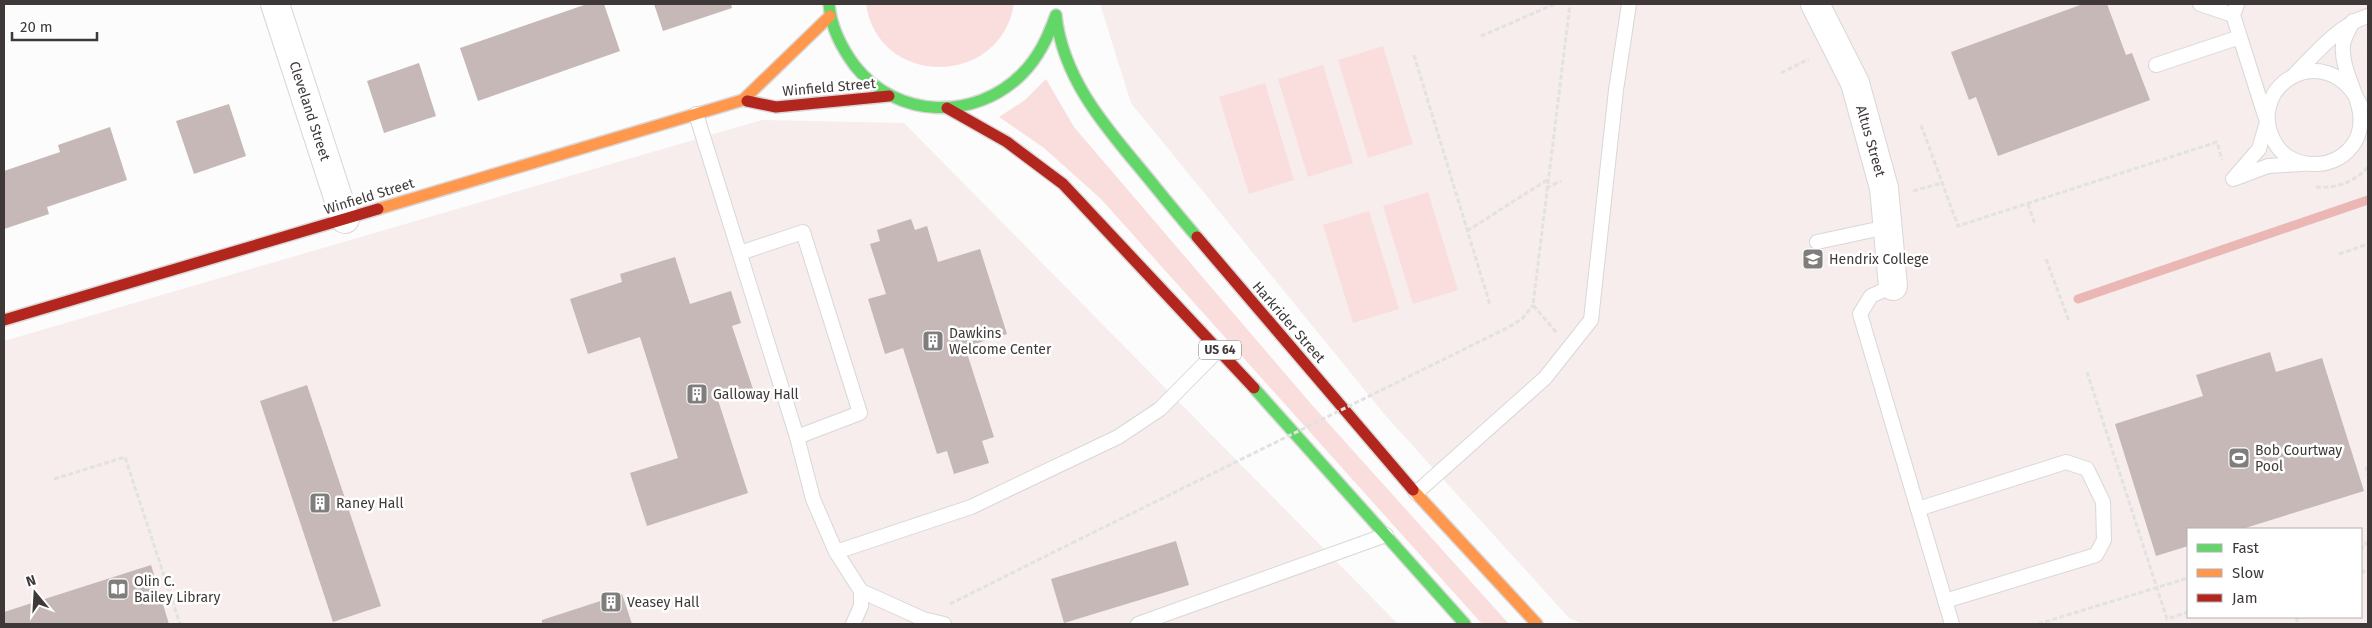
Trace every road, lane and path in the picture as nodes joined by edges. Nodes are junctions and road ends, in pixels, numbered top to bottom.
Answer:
1 (275, 4) edge
2 (829, 4) edge
3 (1057, 4) edge
4 (1555, 4) edge
5 (1570, 4) edge
6 (1629, 4) edge
7 (1815, 4) edge
8 (2200, 4) edge
9 (2235, 9) edge
10 (830, 16) junction
11 (1056, 16) junction
12 (2368, 16) edge
13 (2353, 21) junction
14 (1481, 36) dead end
15 (2240, 37) junction
16 (1414, 55) dead end
17 (1809, 59) dead end
18 (2156, 65) dead end
19 (1781, 73) dead end
20 (2296, 74) junction
21 (888, 96) junction
22 (743, 100) junction
23 (2361, 106) junction
24 (947, 108) junction
25 (696, 114) junction
26 (2267, 122) junction
27 (1921, 124) dead end
28 (2304, 164) junction
29 (2224, 166) dead end
30 (1548, 180) junction
31 (1561, 181) dead end
32 (1942, 183) junction
33 (1546, 188) junction
34 (1911, 191) dead end
35 (2028, 204) junction
36 (345, 219) junction
37 (2035, 224) dead end
38 (1887, 227) junction
39 (1467, 230) junction
40 (1818, 242) dead end
41 (2368, 244) edge
42 (740, 253) junction
43 (2339, 254) dead end
44 (2046, 259) dead end
45 (1892, 286) joint
46 (1490, 305) dead end
47 (1533, 306) junction
48 (4, 320) edge
49 (2069, 321) dead end
50 (1569, 345) junction
51 (1219, 349) junction
52 (2087, 372) dead end
53 (797, 438) junction
54 (2368, 468) edge
55 (2368, 475) edge
56 (54, 479) dead end
57 (1416, 493) junction
58 (1918, 509) junction
59 (1386, 535) junction
60 (836, 552) junction
61 (2187, 578) edge
62 (2157, 587) junction
63 (861, 591) junction
64 (1946, 601) junction
65 (947, 606) dead end
66 (2187, 612) edge
67 (180, 624) edge
68 (853, 624) edge
69 (944, 624) edge
70 (1138, 624) edge
71 (1465, 624) edge
72 (1537, 624) edge
73 (1952, 624) edge
74 (2038, 624) edge

1 - 36 street, Cleveland Street
2 - 10 main road
3 - 11 main road
4 - 14 path
5 - 30 path
6 - 50 lane
7 - 38 street, Altus Street
8 - 9 lane
9 - 15 lane
10 - 21 main road
10 - 22 main road, Winfield Street
11 - 24 main road
11 - 57 main road, Harkrider Street
12 - 13 lane
13 - 20 lane
13 - 23 lane
15 - 18 lane
15 - 26 lane
16 - 39 path
17 - 19 path
20 - 23 lane
20 - 26 lane
21 - 22 main road, Winfield Street
21 - 24 main road
22 - 25 main road, Winfield Street
23 - 28 lane
24 - 51 main road, US 64
25 - 36 main road, Winfield Street
25 - 42 lane
26 - 28 lane
26 - 28 lane
27 - 32 path
29 - 35 path
30 - 33 path
30 - 39 path
31 - 33 path
32 - 34 path
32 - 35 path
33 - 47 path
35 - 37 path
36 - 48 main road, Winfield Street
38 - 40 lane
38 - 45 street, Altus Street
39 - 46 path
41 - 43 path
42 - 53 lane
42 - 53 lane
44 - 49 path
45 - 58 lane
47 - 50 path
47 - 65 path, bridge
50 - 57 lane
51 - 59 main road, US 64
51 - 60 lane
52 - 62 path
53 - 60 lane
54 - 55 path
56 - 67 path
57 - 72 main road, Harkrider Street
58 - 64 lane
58 - 64 lane
59 - 70 lane
59 - 71 main road, US 64
60 - 63 lane
61 - 62 path
62 - 66 path
62 - 74 path
63 - 68 lane
63 - 69 lane
64 - 73 lane

